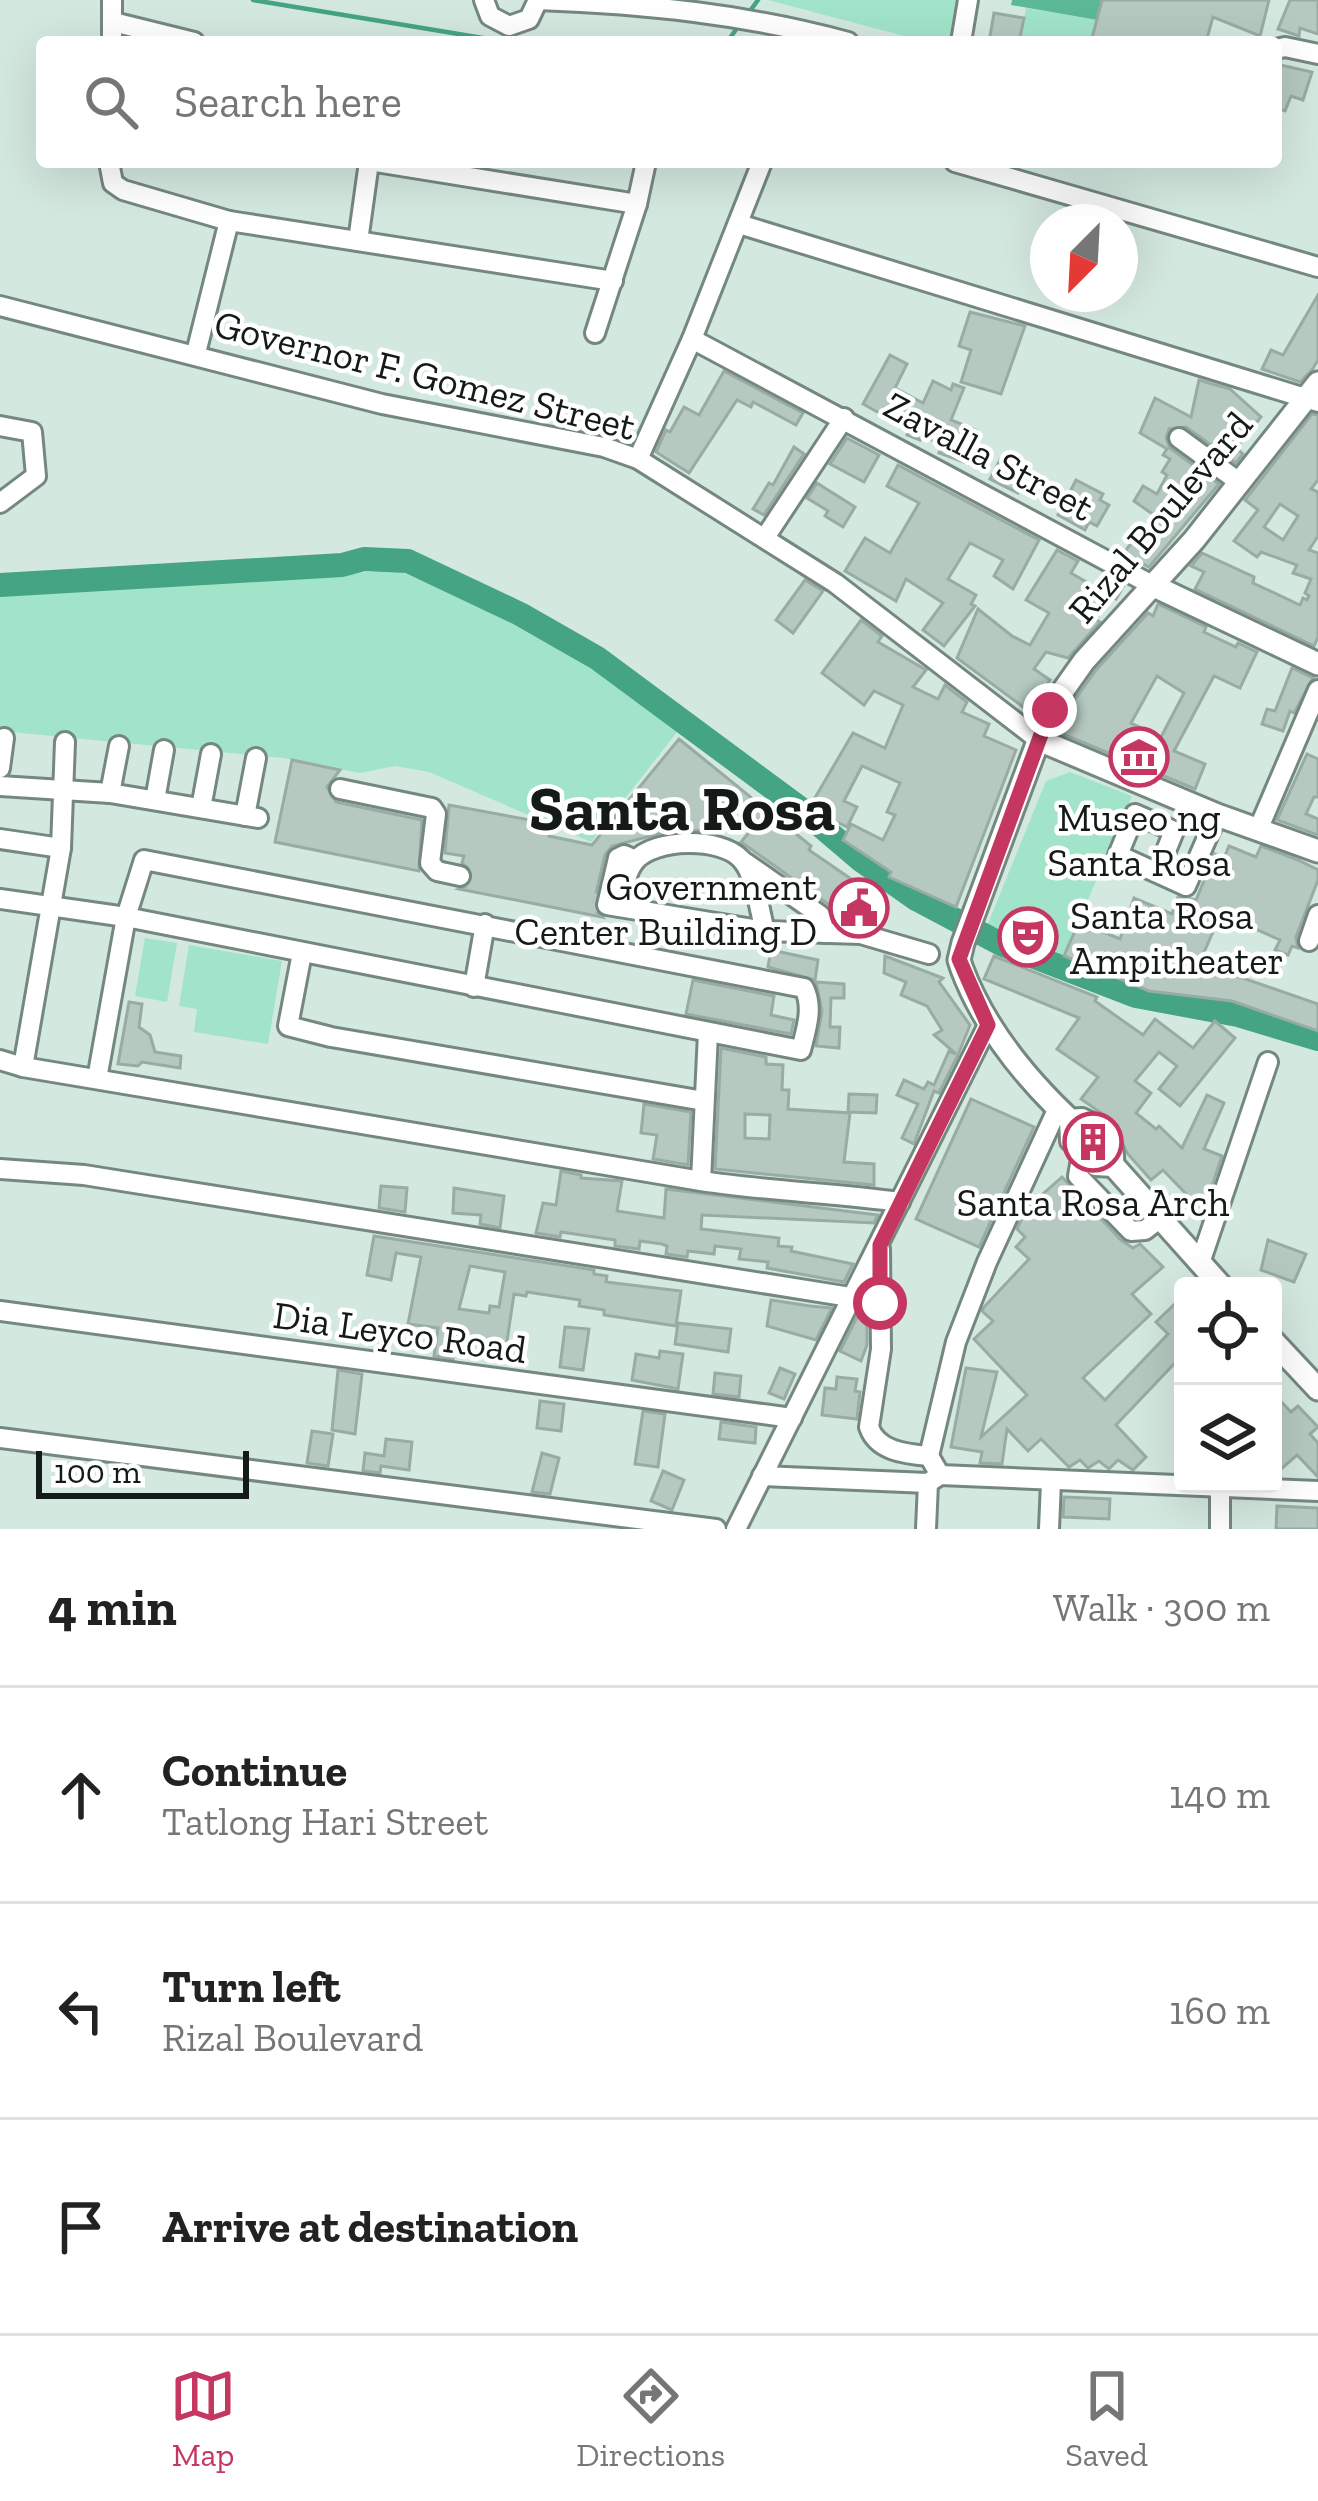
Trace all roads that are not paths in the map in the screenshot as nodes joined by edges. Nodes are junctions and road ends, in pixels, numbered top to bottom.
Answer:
1 (112, 0) edge
2 (484, 0) edge
3 (538, 0) edge
4 (968, 0) edge
5 (613, 1) edge
6 (113, 32) edge
7 (145, 36) edge
8 (823, 36) edge
9 (962, 36) edge
10 (1282, 48) edge
11 (1318, 54) edge
12 (110, 168) edge
13 (376, 168) edge
14 (414, 168) edge
15 (645, 168) edge
16 (760, 168) edge
17 (976, 168) edge
18 (637, 204) junction
19 (229, 221) junction
20 (739, 224) junction
21 (358, 241) junction
22 (1318, 267) edge
23 (613, 281) junction
24 (0, 306) edge
25 (596, 333) dead end
26 (692, 339) junction
27 (196, 353) junction
28 (1314, 394) edge
29 (844, 418) junction
30 (0, 426) edge
31 (1179, 438) dead end
32 (638, 459) junction
33 (1238, 482) junction
34 (0, 502) edge
35 (766, 536) junction
36 (1152, 585) junction
37 (1318, 664) edge
38 (1318, 690) edge
39 (4, 738) dead end
40 (1039, 740) junction
41 (64, 742) dead end
42 (119, 746) dead end
43 (164, 750) dead end
44 (211, 754) dead end
45 (256, 758) dead end
46 (0, 768) edge
47 (0, 785) edge
48 (1145, 786) junction
49 (340, 789) dead end
50 (65, 792) junction
51 (110, 793) junction
52 (155, 800) junction
53 (201, 808) junction
54 (1135, 814) junction
55 (1216, 814) junction
56 (1258, 830) junction
57 (0, 838) edge
58 (61, 848) junction
59 (1318, 851) edge
60 (746, 863) junction
61 (1157, 873) junction
62 (460, 875) tunnel mouth
63 (0, 898) edge
64 (52, 906) junction
65 (1318, 915) edge
66 (126, 917) junction
67 (485, 924) junction
68 (765, 931) junction
69 (825, 933) junction
70 (1310, 941) dead end
71 (302, 953) junction
72 (947, 953) junction
73 (474, 987) junction
74 (988, 1025) junction
75 (708, 1033) junction
76 (0, 1060) edge
77 (1268, 1062) dead end
78 (22, 1067) junction
79 (97, 1079) junction
80 (704, 1101) junction
81 (1063, 1114) junction
82 (1090, 1145) junction
83 (1114, 1168) junction
84 (0, 1169) edge
85 (701, 1181) junction
86 (900, 1202) junction
87 (1159, 1220) junction
88 (880, 1245) junction
89 (1200, 1263) junction
90 (1213, 1277) edge
91 (850, 1297) junction
92 (0, 1311) edge
93 (1282, 1351) edge
94 (1318, 1390) edge
95 (792, 1418) junction
96 (0, 1438) edge
97 (929, 1456) junction
98 (763, 1476) junction
99 (934, 1479) junction
100 (1051, 1482) junction
101 (1174, 1487) edge
102 (1282, 1490) edge
103 (1318, 1491) edge
104 (1220, 1493) edge
105 (597, 1522) edge
106 (716, 1529) edge
107 (736, 1529) edge
108 (926, 1529) edge
109 (1049, 1529) edge
110 (1220, 1529) edge

1 - 6 street
2 - 3 street
3 - 5 street
4 - 9 street
5 - 8 street
6 - 7 street
10 - 11 street
12 - 19 street
13 - 21 street
14 - 18 street
15 - 18 street
16 - 20 street
17 - 22 street
18 - 23 street
19 - 21 street
19 - 27 street
20 - 26 street
20 - 28 street
21 - 23 street
23 - 25 street
24 - 27 street, Governor F. Gomez Street
26 - 29 street, Zavalla Street
26 - 32 street
27 - 32 street, Governor F. Gomez Street
28 - 33 main road, Rizal Boulevard
29 - 35 street
29 - 36 street, Zavalla Street
30 - 34 street
31 - 33 street
32 - 35 street, Governor F. Gomez Street
33 - 36 main road, Rizal Boulevard
35 - 40 street, Governor F. Gomez Street
36 - 37 main road, Zavalla Street
36 - 40 main road, Rizal Boulevard
38 - 56 street
39 - 46 street
40 - 48 main road
40 - 72 main road, Rizal Boulevard
41 - 50 street
42 - 51 street
43 - 52 street
44 - 53 street
45 - 53 street
47 - 50 street
48 - 54 street
48 - 55 main road
49 - 62 street
50 - 51 street
50 - 58 street
51 - 52 street
52 - 53 street
54 - 61 street
54 - 61 street
55 - 56 main road
55 - 61 street
56 - 59 main road
57 - 58 street
58 - 64 street
60 - 68 street
60 - 68 street
60 - 69 street
63 - 64 street
64 - 66 street
64 - 78 street
65 - 70 street
66 - 67 street
66 - 71 street
66 - 79 street
67 - 73 street
67 - 75 street
68 - 69 street
69 - 72 street
71 - 73 street
71 - 80 street
72 - 74 main road
73 - 75 street
74 - 81 main road
74 - 86 street
75 - 80 street
76 - 78 street
77 - 89 street
78 - 79 street
79 - 85 street
80 - 85 street
81 - 82 main road
81 - 83 street
81 - 97 street
82 - 83 main road
82 - 87 street
83 - 87 main road
84 - 91 street
85 - 86 street
86 - 88 street
87 - 89 main road
88 - 91 street
88 - 97 street
89 - 90 main road
91 - 95 street
92 - 95 street, Dia Leyco Road
93 - 94 main road
95 - 98 street
96 - 105 street
97 - 99 street
98 - 99 street
98 - 107 street
99 - 100 street
99 - 108 street
100 - 101 street
100 - 109 street
102 - 103 street
104 - 110 street
105 - 106 street

